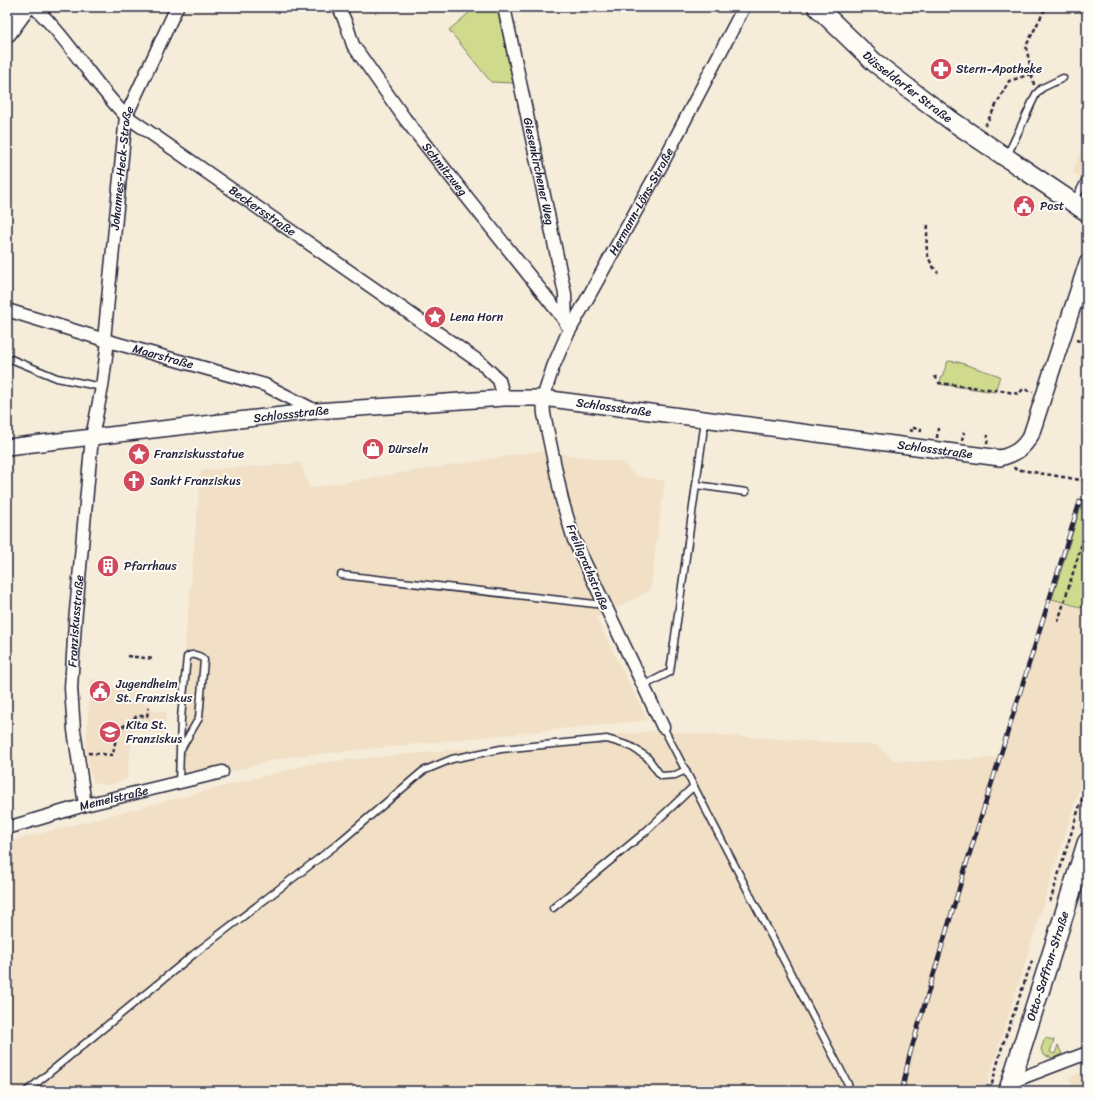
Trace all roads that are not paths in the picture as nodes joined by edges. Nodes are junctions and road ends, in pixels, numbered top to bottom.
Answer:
1 (26, 7) edge
2 (34, 7) edge
3 (177, 7) edge
4 (339, 7) edge
5 (504, 7) edge
6 (744, 7) edge
7 (817, 7) edge
8 (7, 33) edge
9 (1063, 78) dead end
10 (126, 116) junction
11 (1007, 157) junction
12 (1087, 177) edge
13 (1082, 202) edge
14 (1087, 263) edge
15 (7, 310) edge
16 (566, 322) junction
17 (566, 337) junction
18 (106, 341) junction
19 (11, 359) dead end
20 (102, 387) junction
21 (504, 398) junction
22 (543, 398) junction
23 (316, 411) junction
24 (705, 418) junction
25 (92, 437) junction
26 (7, 447) edge
27 (696, 485) junction
28 (746, 492) dead end
29 (341, 575) dead end
30 (604, 605) junction
31 (644, 686) junction
32 (663, 727) joint
33 (181, 749) junction
34 (686, 770) junction
35 (222, 772) dead end
36 (179, 784) junction
37 (694, 786) junction
38 (85, 805) junction
39 (7, 828) edge
40 (1087, 842) edge
41 (553, 908) dead end
42 (1087, 1053) edge
43 (1010, 1087) edge
44 (27, 1091) edge
45 (850, 1091) edge

1 - 8 main road
2 - 10 street, Beckersstraße
3 - 10 street, Johannes-Heck-Straße
4 - 16 street, Schmitzweg
5 - 16 street, Giesenkirchener Weg
6 - 17 street, Hermann-Löns-Straße
7 - 11 main road, Düsseldorfer Straße
9 - 11 lane
10 - 18 street, Johannes-Heck-Straße
10 - 21 street, Beckersstraße
11 - 13 main road, Düsseldorfer Straße
12 - 13 lane
14 - 24 street, Schlossstraße
15 - 18 street, Maarstraße
16 - 17 street, Giesenkirchener Weg
17 - 22 street, Hermann-Löns-Straße
18 - 20 street, Johannes-Heck-Straße
18 - 23 street, Maarstraße
19 - 20 lane
20 - 25 street, Johannes-Heck-Straße
21 - 22 street, Schlossstraße
21 - 23 street, Schlossstraße
22 - 24 street, Schlossstraße
22 - 30 street, Freiligrathstraße
23 - 25 street, Schlossstraße
24 - 27 lane
25 - 26 street, Schlossstraße
25 - 38 street, Franziskusstraße
27 - 28 lane
27 - 31 lane
29 - 30 lane
30 - 31 street, Freiligrathstraße
31 - 32 street, Freiligrathstraße
32 - 34 lane
33 - 33 lane
33 - 36 lane
34 - 37 lane
34 - 44 lane
35 - 36 street, Memelstraße
36 - 38 street, Memelstraße
37 - 41 lane
37 - 45 lane
38 - 39 street, Memelstraße
40 - 43 main road, Otto-Saffran-Straße
42 - 43 street

